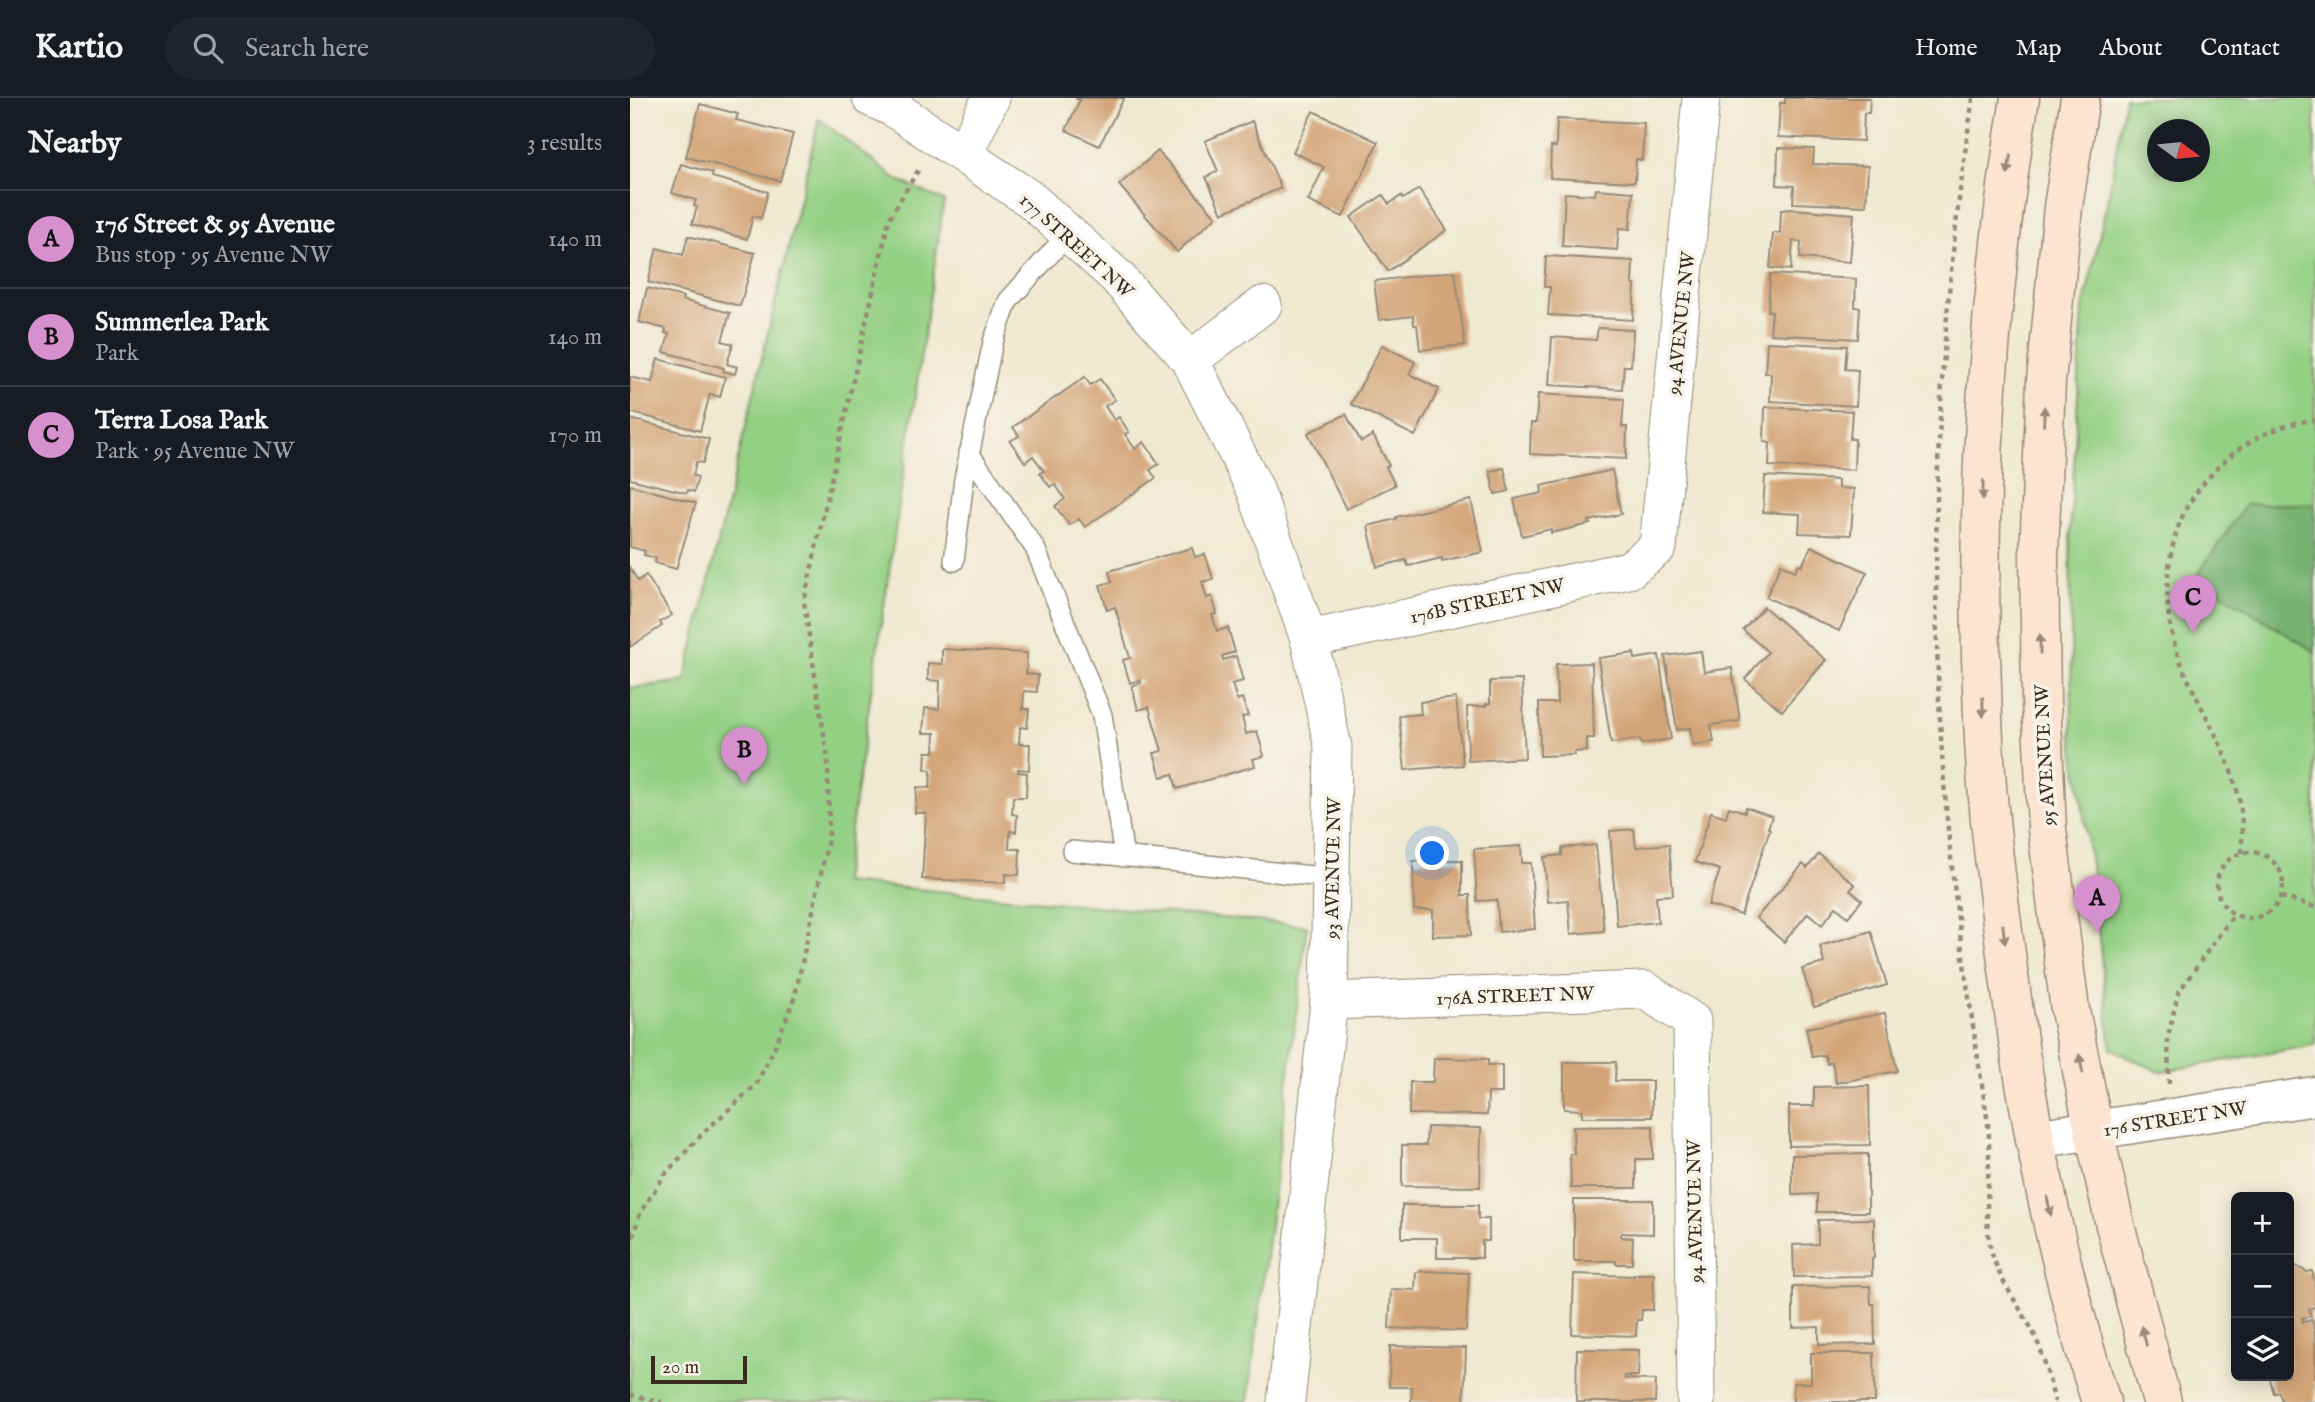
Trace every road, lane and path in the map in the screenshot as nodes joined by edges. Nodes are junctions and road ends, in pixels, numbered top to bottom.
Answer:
1 (871, 98) edge
2 (991, 98) edge
3 (1702, 98) edge
4 (2020, 98) edge
5 (2080, 98) edge
6 (951, 145) junction
7 (1069, 233) junction
8 (1263, 305) dead end
9 (1190, 360) junction
10 (2315, 420) edge
11 (970, 453) junction
12 (1658, 547) joint
13 (954, 561) dead end
14 (1309, 639) junction
15 (1072, 851) dead end
16 (2242, 853) junction
17 (1124, 857) junction
18 (1332, 878) junction
19 (2281, 897) junction
20 (2315, 908) edge
21 (2234, 915) junction
22 (1329, 1001) junction
23 (1692, 1021) joint
24 (2315, 1096) edge
25 (2171, 1119) junction
26 (2094, 1131) junction
27 (2035, 1139) junction
28 (630, 1247) edge
29 (630, 1395) edge
30 (662, 1402) edge
31 (1286, 1402) edge
32 (1696, 1402) edge
33 (2101, 1402) edge
34 (2162, 1402) edge

1 - 6 street, 177 STREET NW
2 - 6 street
3 - 12 street, 94 AVENUE NW
4 -> 27 main road
26 -> 5 main road, 95 AVENUE NW
6 - 7 street, 177 STREET NW
6 - 28 path
7 - 9 street, 177 STREET NW
7 - 11 lane
8 - 9 street
9 - 14 street, 93 AVENUE NW
10 - 16 path
11 - 13 lane
11 - 17 lane
12 - 14 street, 176B STREET NW
14 - 18 street, 93 AVENUE NW
15 - 17 lane
16 - 19 path
16 - 21 path
17 - 18 lane
18 - 22 street, 93 AVENUE NW
19 - 20 path
19 - 21 path
21 - 25 path
22 - 23 street, 176A STREET NW
22 - 31 street, 93 AVENUE NW
23 - 32 street, 94 AVENUE NW
24 - 25 street, 176 STREET NW
25 - 26 street, 176 STREET NW
26 - 27 street, 176 STREET NW
34 -> 26 main road, 95 AVENUE NW
27 -> 33 main road
29 - 30 path

